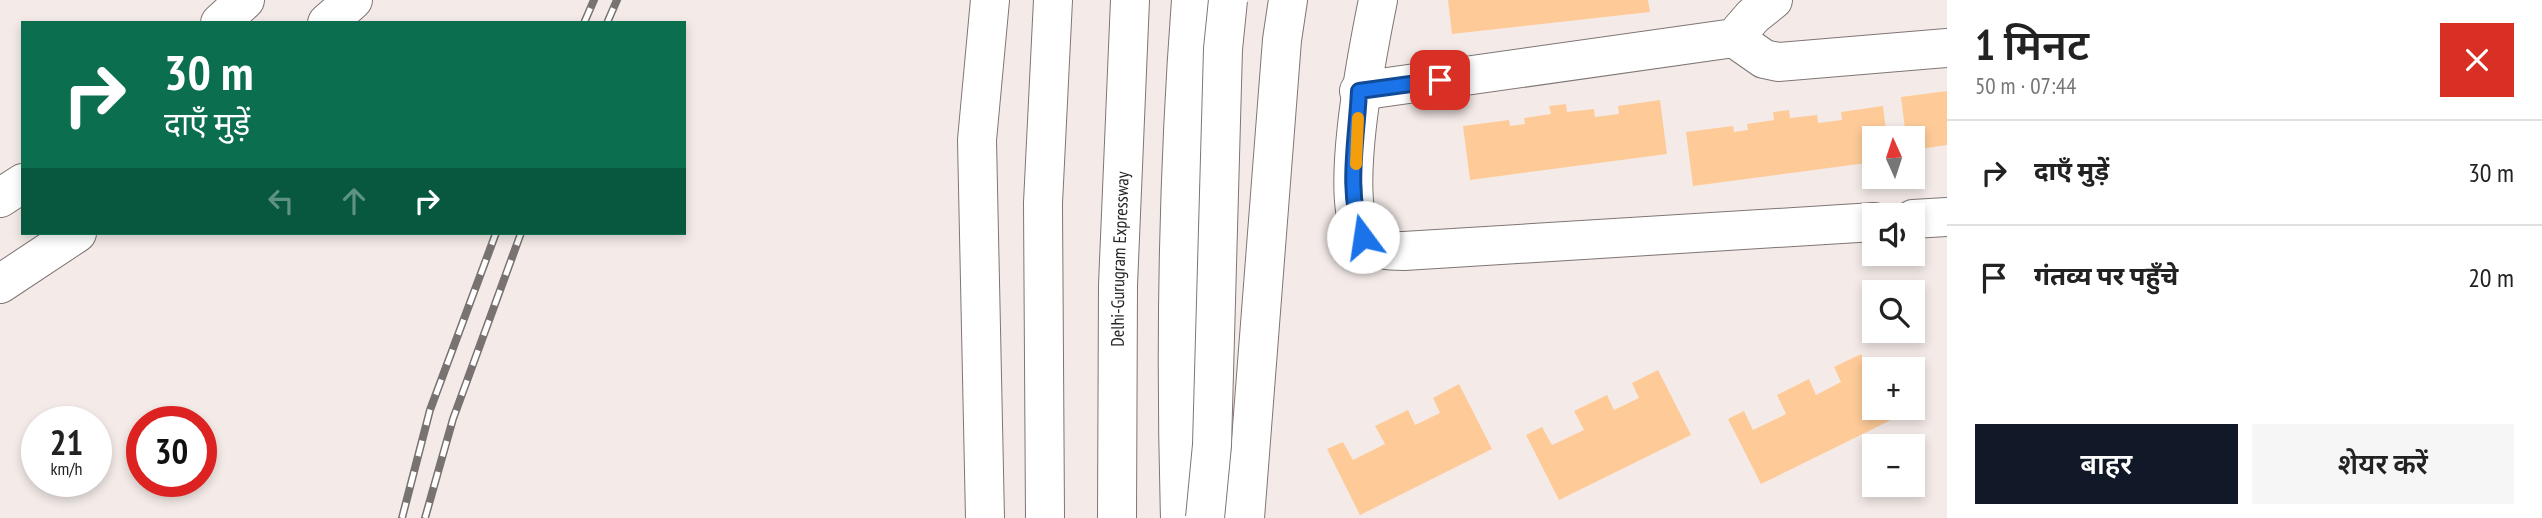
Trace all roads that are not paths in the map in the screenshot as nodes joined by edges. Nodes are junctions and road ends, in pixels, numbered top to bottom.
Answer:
1 (245, 0) edge
2 (353, 0) edge
3 (990, 0) edge
4 (1053, 0) edge
5 (1130, 0) edge
6 (1191, 0) edge
7 (1228, 0) edge
8 (1288, 0) edge
9 (1378, 0) edge
10 (1773, 0) edge
11 (221, 21) edge
12 (329, 21) edge
13 (1734, 38) junction
14 (1947, 48) edge
15 (1359, 91) junction
16 (21, 184) edge
17 (0, 198) edge
18 (1947, 217) edge
19 (1925, 218) edge
20 (1862, 223) edge
21 (73, 235) edge
22 (0, 284) edge
23 (1176, 388) junction
24 (1045, 513) edge
25 (1117, 514) edge
26 (985, 518) edge
27 (1180, 518) edge
28 (1205, 518) edge
29 (1243, 518) edge

1 - 11 main road
2 - 12 main road
3 - 26 main road
4 - 24 main road
5 - 25 main road, Delhi-Gurugram Expressway
6 - 23 main road
7 - 28 main road, bridge
8 - 29 main road
9 - 15 main road
10 - 13 main road
13 - 14 main road
13 - 15 main road
15 - 20 main road
16 - 17 main road
18 - 19 main road
21 - 22 main road
23 - 27 main road
23 - 29 main road

